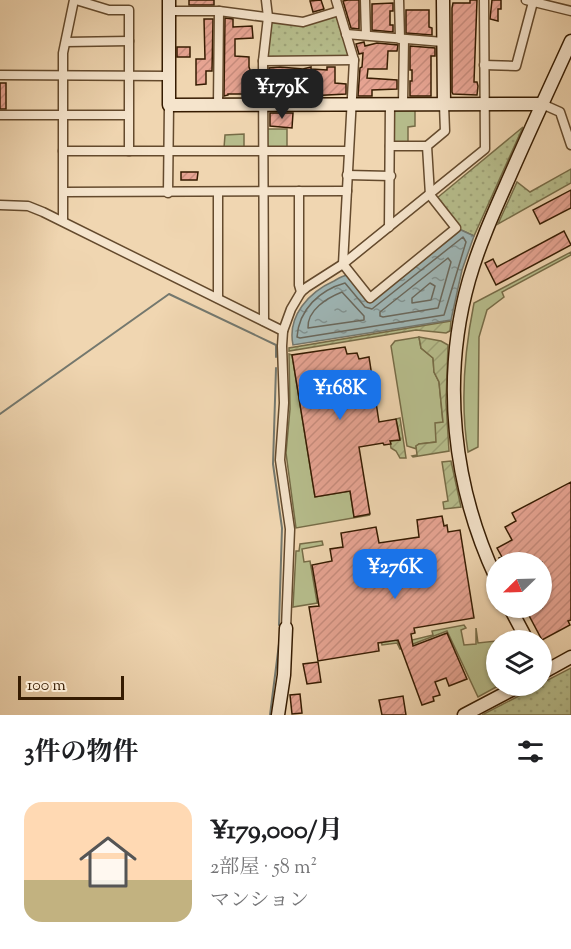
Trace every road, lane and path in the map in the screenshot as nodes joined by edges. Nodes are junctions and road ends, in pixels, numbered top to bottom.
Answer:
1 (75, 0) edge
2 (266, 0) edge
3 (336, 0) edge
4 (365, 0) edge
5 (399, 0) edge
6 (443, 0) edge
7 (484, 0) edge
8 (529, 1) edge
9 (169, 6) edge
10 (339, 10) junction
11 (219, 11) junction
12 (571, 11) edge
13 (268, 17) junction
14 (346, 34) junction
15 (366, 35) junction
16 (402, 39) junction
17 (129, 41) junction
18 (571, 41) edge
19 (66, 42) junction
20 (443, 42) junction
21 (354, 60) junction
22 (263, 61) junction
23 (484, 65) junction
24 (0, 75) edge
25 (63, 75) junction
26 (127, 75) junction
27 (169, 76) junction
28 (264, 104) junction
29 (396, 104) junction
30 (485, 104) junction
31 (542, 104) junction
32 (169, 105) junction
33 (218, 105) junction
34 (351, 105) junction
35 (444, 105) junction
36 (0, 115) edge
37 (63, 115) junction
38 (128, 115) junction
39 (571, 145) edge
40 (390, 146) junction
41 (428, 146) junction
42 (168, 150) junction
43 (264, 150) junction
44 (63, 151) junction
45 (129, 151) junction
46 (348, 151) junction
47 (347, 175) junction
48 (391, 176) junction
49 (264, 191) junction
50 (299, 191) junction
51 (347, 191) junction
52 (64, 192) junction
53 (218, 192) junction
54 (168, 193) junction
55 (430, 195) junction
56 (0, 205) edge
57 (63, 221) junction
58 (389, 227) junction
59 (343, 264) junction
60 (301, 292) junction
61 (218, 298) junction
62 (264, 321) junction
63 (283, 331) junction
64 (486, 553) edge
65 (286, 628) joint
66 (571, 657) edge
67 (552, 667) edge
68 (500, 696) edge
69 (278, 715) edge
70 (464, 715) edge

1 - 17 street
1 - 19 street
2 - 13 street
3 - 10 street
4 - 15 street
5 - 16 street
6 - 20 street
7 - 23 street
8 - 12 street
8 - 23 street
9 - 11 street
9 - 27 street
10 - 13 street
10 - 14 street
11 - 13 street
11 - 33 street
13 - 22 street
14 - 15 street
14 - 21 street
15 - 16 street
16 - 20 street
16 - 29 street
17 - 19 street
17 - 26 street
18 - 31 street
19 - 25 street
20 - 35 street
21 - 22 street
21 - 34 street
22 - 28 street
23 - 30 street
24 - 25 street
25 - 26 street
25 - 37 street
26 - 27 street
26 - 38 street
27 - 32 street
28 - 33 street
28 - 34 street
28 - 43 street
29 - 34 street
29 - 35 street
29 - 40 street
30 - 31 street
30 - 35 street
30 - 55 street
31 - 39 street
31 - 64 street
32 - 33 street
32 - 42 street
34 - 46 street
35 - 41 street
36 - 37 street
37 - 38 street
37 - 44 street
38 - 45 street
40 - 41 street
40 - 48 street
41 - 55 street
42 - 43 street
42 - 45 street
42 - 54 street
43 - 46 street
43 - 49 street
44 - 45 street
44 - 52 street
46 - 47 street
47 - 48 street
47 - 51 street
48 - 58 street
49 - 50 street
49 - 53 street
49 - 62 street
50 - 51 street
50 - 60 street
51 - 59 street
52 - 54 street
52 - 57 street
53 - 54 street
53 - 61 street
55 - 58 street
55 - 59 street
56 - 57 street
57 - 61 street
58 - 59 street
59 - 60 street
60 - 63 street
61 - 62 street
62 - 63 street
63 - 65 street
65 - 69 street
66 - 67 street
68 - 70 street

